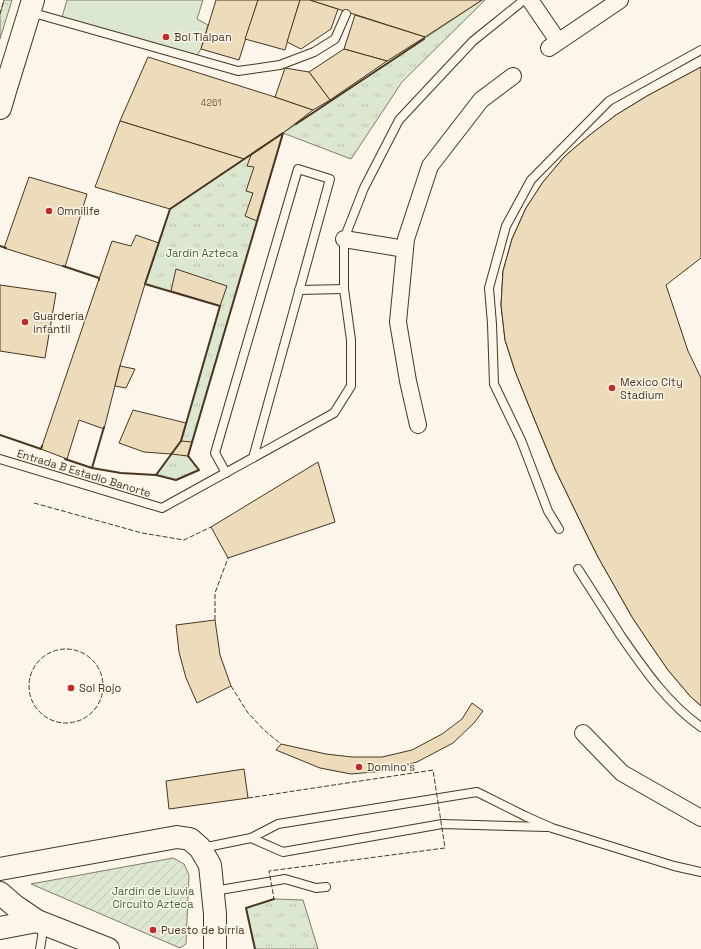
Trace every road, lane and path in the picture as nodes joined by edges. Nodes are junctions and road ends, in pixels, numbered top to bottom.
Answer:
1 (524, 0) edge
2 (530, 0) edge
3 (620, 0) edge
4 (32, 6) edge
5 (346, 14) dead end
6 (701, 50) edge
7 (513, 76) dead end
8 (0, 108) edge
9 (344, 239) junction
10 (405, 249) junction
11 (344, 289) junction
12 (299, 290) junction
13 (418, 424) dead end
14 (253, 458) junction
15 (0, 459) edge
16 (226, 473) junction
17 (559, 529) dead end
18 (578, 569) dead end
19 (701, 727) edge
20 (583, 733) dead end
21 (701, 818) edge
22 (552, 828) junction
23 (251, 838) junction
24 (200, 848) junction
25 (0, 869) edge
26 (701, 872) edge
27 (326, 887) dead end
28 (213, 891) junction
29 (0, 893) edge
30 (41, 922) junction
31 (0, 928) edge
32 (40, 949) edge
33 (108, 949) edge
34 (216, 949) edge

1 - 9 lane
2 - 3 street
4 - 5 lane
4 - 8 main road
6 - 17 lane
7 - 10 street
9 - 10 street
9 - 11 lane
10 - 13 street
11 - 12 lane
11 - 14 lane
12 - 14 lane
12 - 16 lane
14 - 16 lane
15 - 16 lane, Entrada B Estadio Banorte
18 - 19 lane
20 - 21 street
22 - 23 lane
22 - 23 lane
22 - 26 lane
23 - 24 lane
24 - 25 main road
24 - 28 main road
27 - 28 lane
28 - 34 main road
29 - 30 main road
30 - 31 main road
30 - 32 lane
30 - 33 main road

